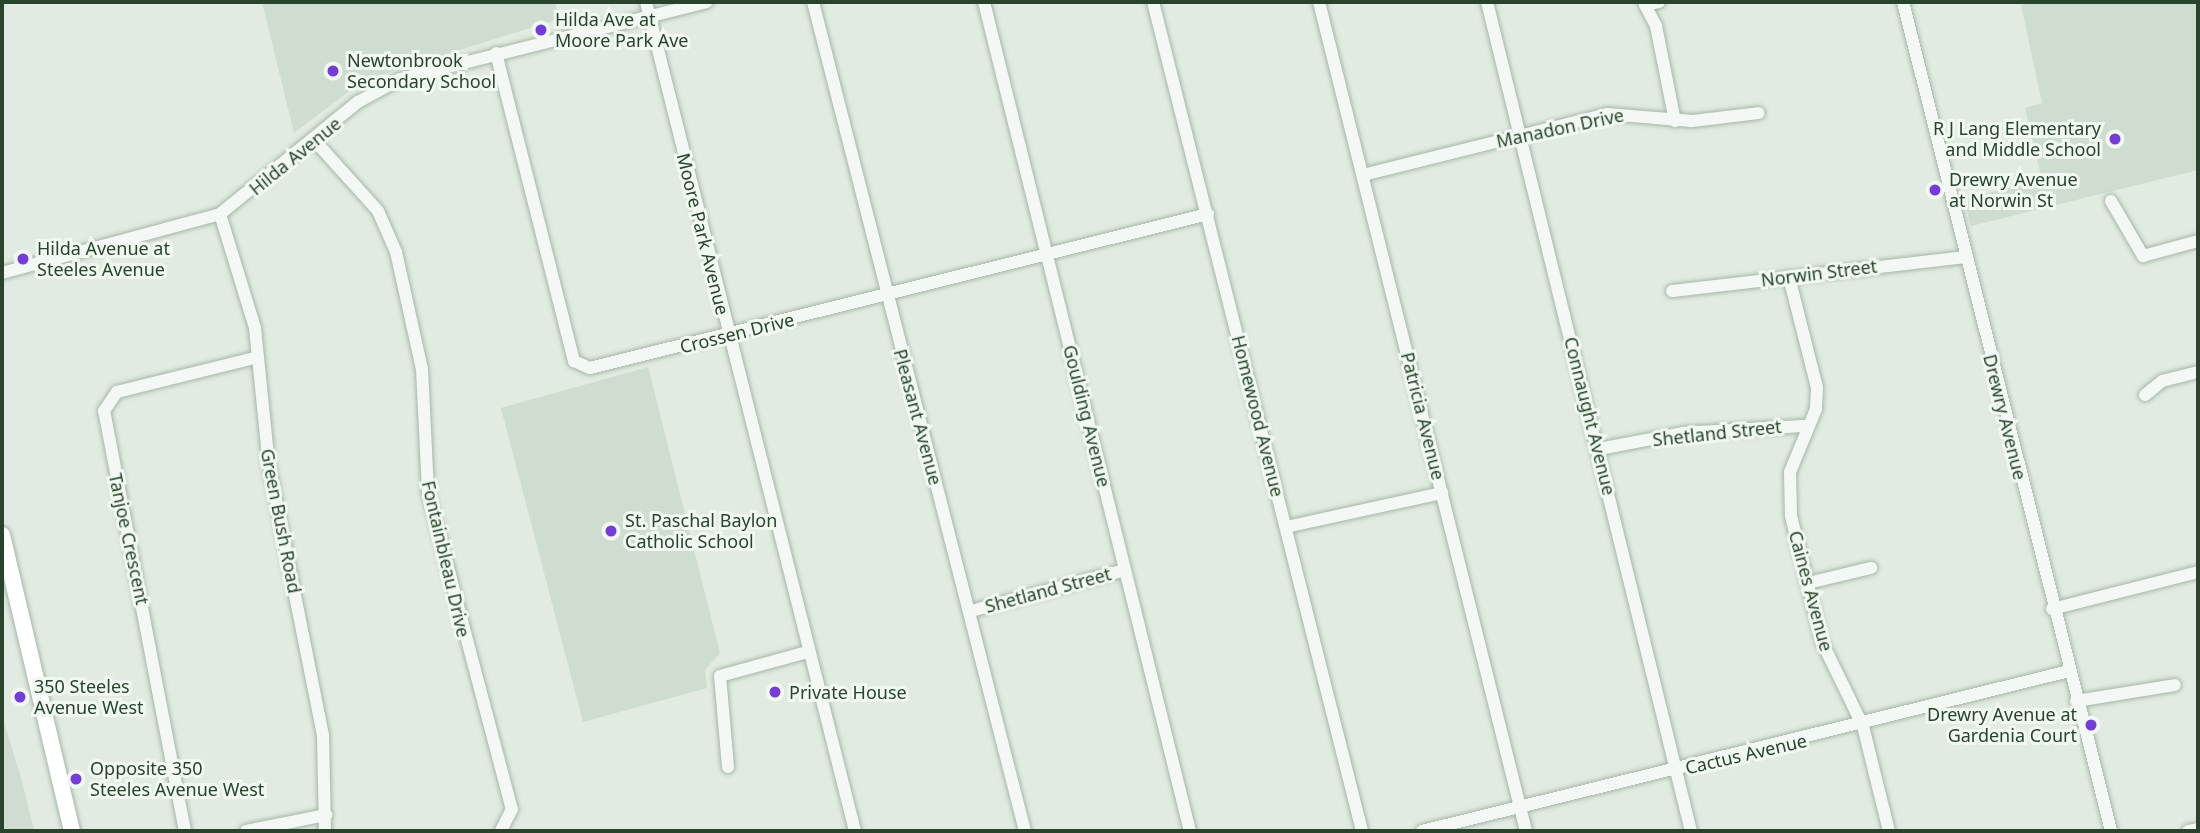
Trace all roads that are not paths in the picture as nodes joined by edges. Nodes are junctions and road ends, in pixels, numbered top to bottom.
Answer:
1 (646, 2) edge
2 (706, 2) edge
3 (813, 2) edge
4 (984, 2) edge
5 (1153, 2) edge
6 (1319, 2) edge
7 (1487, 2) edge
8 (1660, 2) edge
9 (1903, 2) edge
10 (650, 17) junction
11 (496, 53) junction
12 (1759, 113) dead end
13 (1675, 121) junction
14 (1520, 135) junction
15 (315, 141) junction
16 (1363, 175) junction
17 (2111, 201) dead end
18 (220, 214) junction
19 (1208, 214) junction
20 (2198, 241) edge
21 (1048, 255) junction
22 (1966, 257) junction
23 (2, 273) edge
24 (1789, 277) junction
25 (1672, 291) dead end
26 (886, 296) junction
27 (729, 336) junction
28 (258, 357) junction
29 (2198, 372) edge
30 (2145, 395) dead end
31 (1806, 426) junction
32 (1599, 449) junction
33 (1442, 493) junction
34 (1286, 527) junction
35 (2, 536) edge
36 (1871, 568) dead end
37 (1125, 570) junction
38 (2198, 572) edge
39 (1808, 583) junction
40 (2052, 609) junction
41 (971, 611) junction
42 (807, 652) junction
43 (2068, 671) junction
44 (2175, 685) dead end
45 (2076, 701) junction
46 (1863, 726) junction
47 (728, 766) dead end
48 (1675, 771) junction
49 (1521, 811) junction
50 (326, 814) junction
51 (2198, 829) edge
52 (72, 831) edge
53 (185, 831) edge
54 (246, 831) edge
55 (325, 831) edge
56 (501, 831) edge
57 (855, 831) edge
58 (1025, 831) edge
59 (1190, 831) edge
60 (1362, 831) edge
61 (1422, 831) edge
62 (1526, 831) edge
63 (1691, 831) edge
64 (1889, 831) edge
65 (2111, 831) edge
66 (2188, 831) edge

1 - 10 street, Moore Park Avenue
2 - 10 street, Hilda Avenue
3 - 26 street, Pleasant Avenue
4 - 21 street, Goulding Avenue
5 - 19 street, Homewood Avenue
6 - 16 street, Patricia Avenue
7 - 14 street, Connaught Avenue
8 - 13 street
9 - 22 street, Drewry Avenue
10 - 11 street, Hilda Avenue
10 - 27 street, Moore Park Avenue
11 - 15 street, Hilda Avenue
11 - 27 street, Crossen Drive
12 - 13 street, Manadon Drive
13 - 14 street, Manadon Drive
14 - 16 street, Manadon Drive
14 - 32 street, Connaught Avenue
15 - 18 street, Hilda Avenue
15 - 56 street, Fontainbleau Drive
16 - 33 street, Patricia Avenue
17 - 20 street
18 - 23 street, Hilda Avenue
18 - 28 street, Green Bush Road
19 - 21 street, Crossen Drive
19 - 34 street, Homewood Avenue
21 - 26 street, Crossen Drive
21 - 37 street, Goulding Avenue
22 - 24 street, Norwin Street
22 - 40 street, Drewry Avenue
24 - 25 street, Norwin Street
24 - 31 street, Shetland Street
26 - 27 street, Crossen Drive
26 - 41 street, Pleasant Avenue
27 - 42 street, Moore Park Avenue
28 - 50 street, Green Bush Road
28 - 53 street, Tanjoe Crescent
29 - 30 street
31 - 32 street, Shetland Street
31 - 39 street, Caines Avenue
32 - 48 street, Connaught Avenue
33 - 34 street
33 - 49 street, Patricia Avenue
34 - 60 street, Homewood Avenue
35 - 52 main road
36 - 39 street
37 - 41 street, Shetland Street
37 - 59 street, Goulding Avenue
38 - 40 street
39 - 46 street, Caines Avenue
40 - 43 street, Drewry Avenue
41 - 58 street, Pleasant Avenue
42 - 47 street
42 - 57 street, Moore Park Avenue
43 - 45 street, Drewry Avenue
43 - 46 street, Cactus Avenue
44 - 45 street
45 - 65 street, Drewry Avenue
46 - 48 street, Cactus Avenue
46 - 64 street, Caines Avenue
48 - 49 street, Cactus Avenue
48 - 63 street, Connaught Avenue
49 - 61 street, Cactus Avenue
49 - 62 street, Patricia Avenue
50 - 54 street
50 - 55 street, Green Bush Road
51 - 66 street

